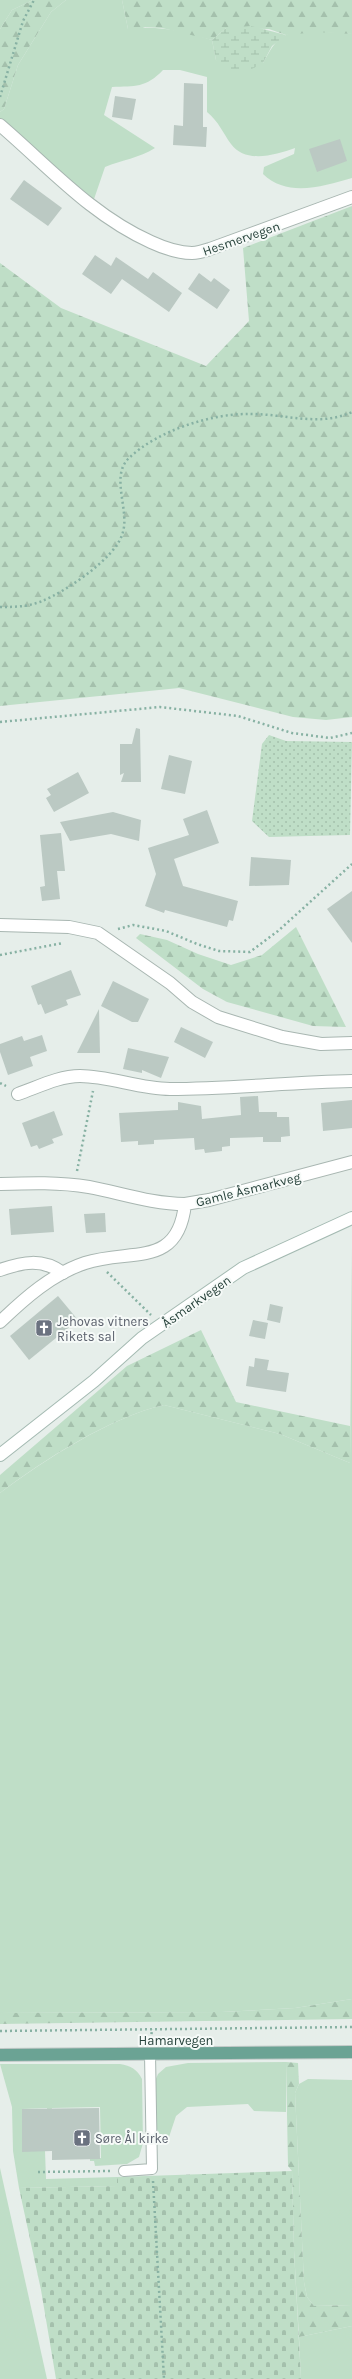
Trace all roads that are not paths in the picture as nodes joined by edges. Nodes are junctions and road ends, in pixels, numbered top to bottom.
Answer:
1 (0, 125) edge
2 (352, 197) edge
3 (0, 925) edge
4 (352, 1043) edge
5 (352, 1081) edge
6 (18, 1094) dead end
7 (352, 1162) edge
8 (0, 1184) edge
9 (185, 1204) junction
10 (352, 1218) edge
11 (0, 1270) edge
12 (63, 1273) junction
13 (0, 1322) edge
14 (0, 1455) edge
15 (352, 2052) edge
16 (150, 2054) junction
17 (0, 2055) edge
18 (124, 2171) road end

1 - 2 street, Hesmervegen
3 - 4 street
5 - 6 street
7 - 9 street, Gamle Åsmarkveg
8 - 9 street
9 - 12 street, Gamle Åsmarkveg
10 - 14 street, Åsmarkvegen
11 - 12 street
12 - 13 street, Gamle Åsmarkveg
15 - 16 main road, Hamarvegen
16 - 17 main road, Hamarvegen
16 - 18 lane

